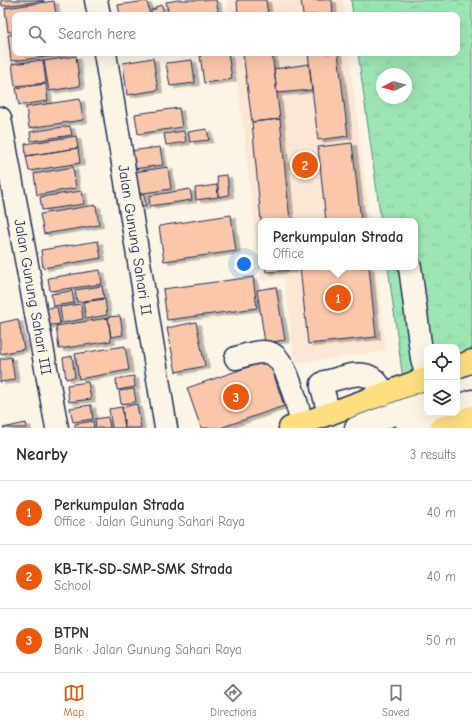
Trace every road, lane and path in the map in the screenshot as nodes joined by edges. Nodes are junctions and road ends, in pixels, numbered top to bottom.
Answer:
1 (96, 0) edge
2 (98, 12) edge
3 (105, 56) edge
4 (0, 118) edge
5 (410, 270) edge
6 (236, 358) dead end
7 (472, 361) edge
8 (460, 366) edge
9 (424, 367) edge
10 (424, 379) edge
11 (472, 385) edge
12 (460, 390) edge
13 (384, 394) junction
14 (472, 401) edge
15 (424, 403) edge
16 (460, 406) edge
17 (329, 414) junction
18 (432, 416) edge
19 (472, 417) edge
20 (296, 426) edge
21 (57, 428) edge
22 (166, 428) edge
23 (356, 428) edge
24 (399, 428) edge
25 (442, 428) edge

1 - 2 street
3 - 22 street, Jalan Gunung Sahari II
4 - 21 street, Jalan Gunung Sahari III
5 - 9 street
6 - 20 street
7 - 8 main road
10 - 13 main road
11 - 12 street
13 - 17 main road
13 - 17 street
14 - 16 street
15 - 23 street
17 - 20 main road
18 - 24 street
19 - 25 main road

